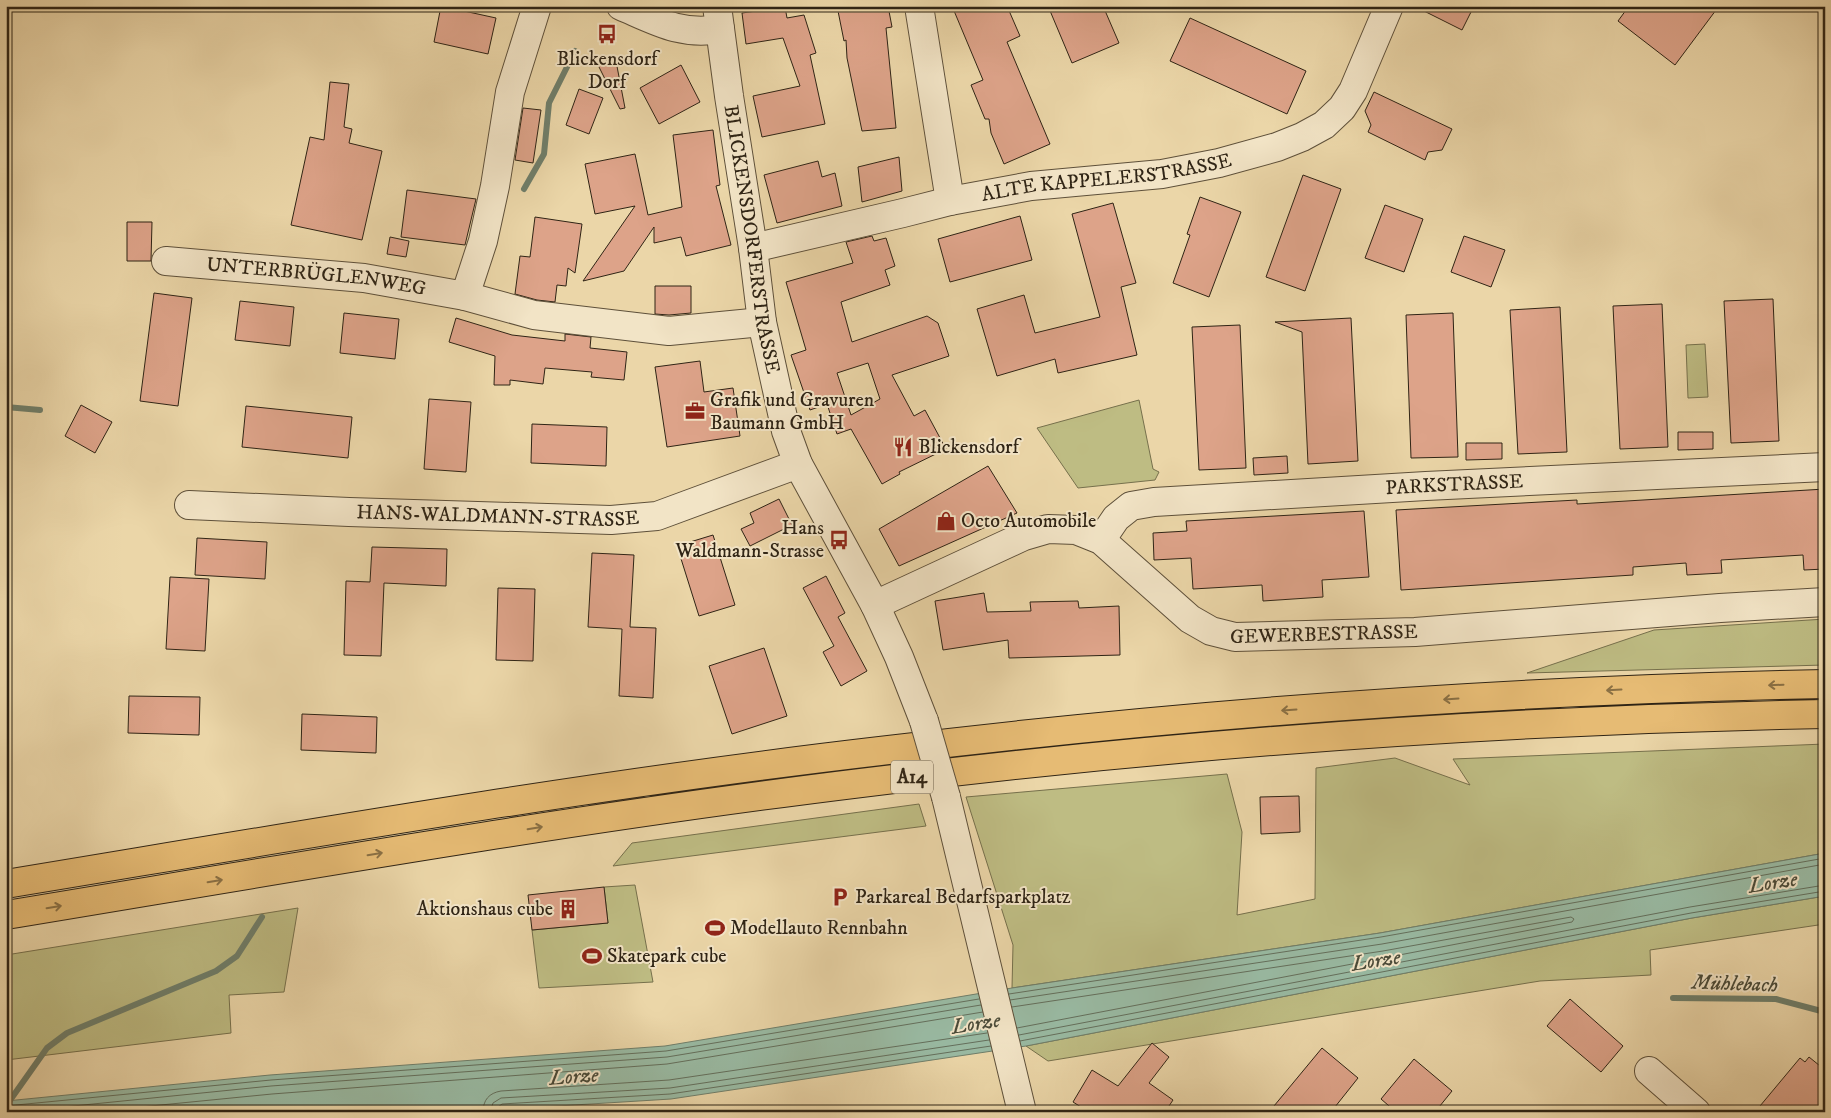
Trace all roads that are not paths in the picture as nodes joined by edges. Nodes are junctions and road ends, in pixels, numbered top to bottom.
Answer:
1 (538, 6) edge
2 (621, 6) edge
3 (919, 6) edge
4 (1389, 6) edge
5 (718, 18) edge
6 (950, 201) junction
7 (753, 248) junction
8 (166, 261) dead end
9 (465, 296) junction
10 (762, 322) junction
11 (798, 464) junction
12 (1825, 467) edge
13 (189, 505) dead end
14 (1101, 540) junction
15 (1825, 602) edge
16 (875, 605) junction
17 (1825, 684) edge
18 (1825, 714) edge
19 (6, 884) edge
20 (6, 915) edge
21 (1649, 1071) dead end
22 (1022, 1112) edge
23 (1696, 1112) edge

1 - 9 street
2 - 5 street
3 - 6 street
4 - 6 street, ALTE KAPPELERSTRASSE
5 - 7 street, BLICKENSDORFERSTRASSE
6 - 7 street, ALTE KAPPELERSTRASSE
7 - 10 street, BLICKENSDORFERSTRASSE
8 - 9 street, UNTERBRÜGLENWEG
9 - 10 street, UNTERBRÜGLENWEG
10 - 11 street, BLICKENSDORFERSTRASSE
11 - 13 street, HANS-WALDMANN-STRASSE
11 - 16 street, BLICKENSDORFERSTRASSE
12 - 14 street, PARKSTRASSE
14 - 15 street, GEWERBESTRASSE
14 - 16 street, GEWERBESTRASSE
16 - 22 street, BLICKENSDORFERSTRASSE, bridge
17 -> 19 highway, A14
20 -> 18 highway, A14
21 - 23 street

